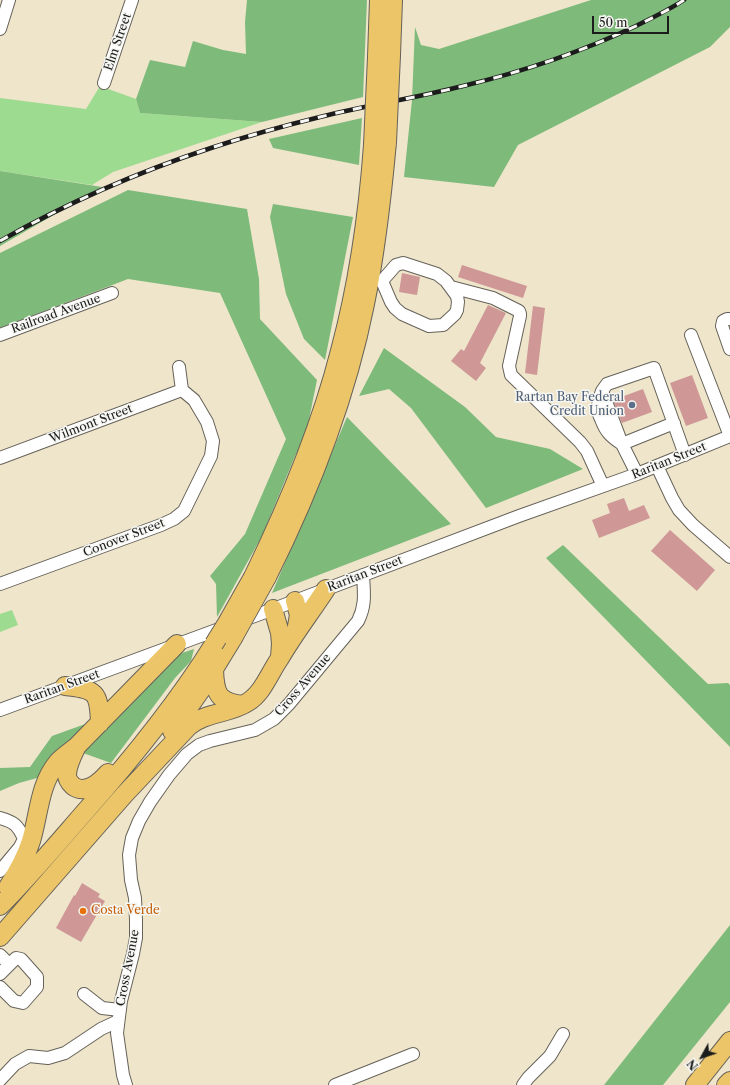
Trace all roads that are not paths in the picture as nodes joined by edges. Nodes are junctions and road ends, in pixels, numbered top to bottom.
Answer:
1 (9, 0) edge
2 (132, 0) edge
3 (379, 0) edge
4 (392, 0) edge
5 (0, 29) edge
6 (384, 56) junction
7 (104, 84) dead end
8 (380, 144) junction
9 (376, 280) junction
10 (451, 287) junction
11 (112, 294) dead end
12 (730, 319) edge
13 (0, 335) edge
14 (691, 335) dead end
15 (730, 349) edge
16 (345, 359) junction
17 (179, 367) dead end
18 (182, 390) junction
19 (674, 423) junction
20 (730, 436) edge
21 (622, 444) junction
22 (685, 455) junction
23 (0, 458) edge
24 (656, 466) junction
25 (637, 474) junction
26 (603, 486) junction
27 (730, 557) edge
28 (363, 576) junction
29 (260, 577) junction
30 (0, 584) edge
31 (326, 589) junction
32 (295, 601) junction
33 (273, 609) junction
34 (295, 635) junction
35 (178, 644) junction
36 (280, 657) junction
37 (214, 670) junction
38 (65, 686) junction
39 (243, 705) junction
40 (0, 710) edge
41 (100, 723) junction
42 (149, 737) junction
43 (76, 747) junction
44 (138, 779) junction
45 (0, 818) edge
46 (24, 848) junction
47 (2, 876) edge
48 (0, 900) edge
49 (0, 906) edge
50 (0, 937) edge
51 (0, 955) edge
52 (9, 964) junction
53 (0, 974) edge
54 (0, 987) edge
55 (84, 994) dead end
56 (119, 1015) junction
57 (563, 1034) dead end
58 (730, 1041) edge
59 (413, 1054) dead end
60 (0, 1080) edge
61 (730, 1081) edge
62 (126, 1085) edge
63 (336, 1085) edge
64 (523, 1085) edge
65 (695, 1085) edge
66 (726, 1085) edge

1 - 5 street
2 - 7 street, Elm Street
3 - 6 highway
4 - 6 highway
6 - 8 highway, bridge
8 - 9 highway
8 - 16 highway
9 - 10 street
9 - 10 street
9 - 16 highway
10 - 26 street
11 - 13 street, Railroad Avenue
12 - 15 street
14 - 20 street
16 - 29 highway
17 - 18 street
18 - 23 street, Wilmont Street
18 - 30 street, Conover Street
19 - 21 street
19 - 21 street
19 - 22 street
20 - 22 street, Raritan Street
21 - 25 street
22 - 24 street, Raritan Street
24 - 25 street, Raritan Street
24 - 27 street
25 - 26 street, Raritan Street
26 - 28 street, Raritan Street
28 - 31 street, Raritan Street
28 - 56 street, Cross Avenue
29 - 37 highway, bridge
29 - 42 highway, bridge
31 - 32 street, Raritan Street
31 - 34 highway
32 - 33 street, Raritan Street
32 - 34 highway
33 - 35 street, Raritan Street
33 - 36 highway
34 - 36 highway
35 - 38 street, Raritan Street
35 - 41 highway
36 - 39 highway
37 - 39 highway
37 - 44 highway
38 - 40 street, Raritan Street
38 - 41 highway
39 - 44 highway
41 - 43 highway
42 - 43 highway
42 - 49 highway
43 - 46 highway
44 - 50 highway
45 - 46 street
46 - 47 highway
47 - 48 highway
51 - 52 street
52 - 53 street
52 - 54 street
55 - 56 street
56 - 60 street
56 - 62 street, Cross Avenue
57 - 64 street
58 - 65 highway
59 - 63 street
61 - 66 highway

